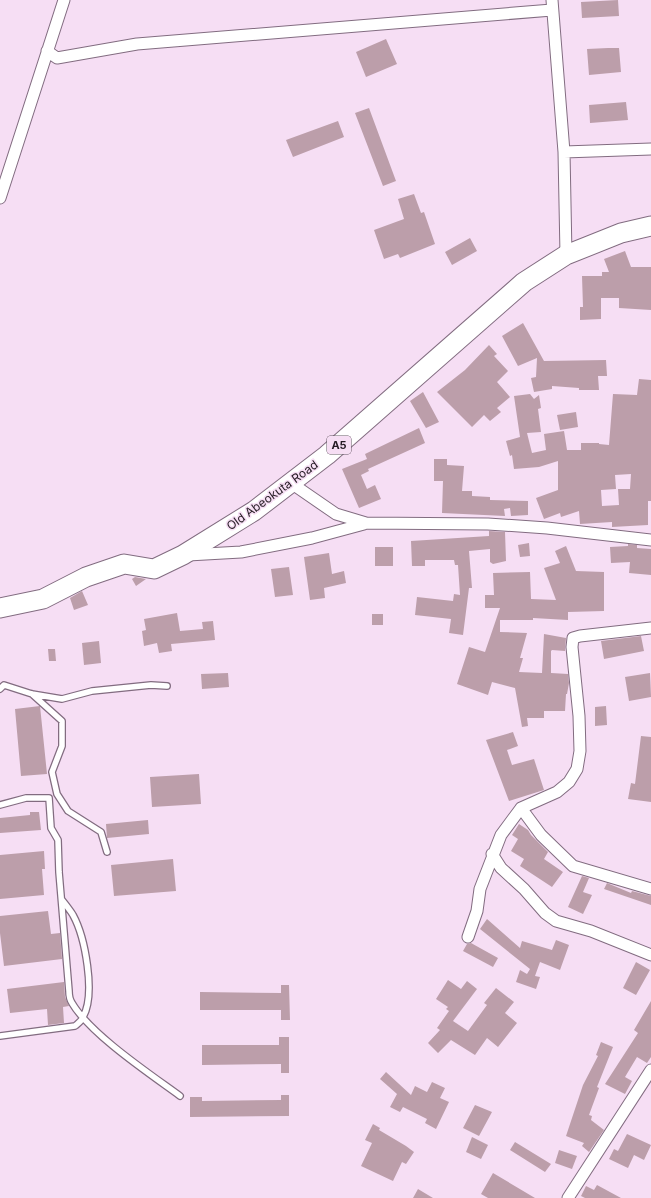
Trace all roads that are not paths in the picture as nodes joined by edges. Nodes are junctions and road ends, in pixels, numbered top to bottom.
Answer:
1 (64, 0) edge
2 (552, 5) edge
3 (48, 51) junction
4 (651, 148) edge
5 (564, 152) junction
6 (0, 198) edge
7 (651, 226) edge
8 (566, 255) junction
9 (291, 483) junction
10 (366, 523) junction
11 (651, 540) edge
12 (184, 555) junction
13 (0, 608) edge
14 (651, 628) edge
15 (167, 686) dead end
16 (0, 689) edge
17 (32, 694) junction
18 (0, 805) edge
19 (521, 808) junction
20 (107, 852) dead end
21 (492, 854) junction
22 (651, 889) edge
23 (61, 899) junction
24 (468, 937) dead end
25 (651, 954) edge
26 (83, 1018) junction
27 (0, 1036) edge
28 (651, 1070) edge
29 (180, 1096) dead end
30 (568, 1198) edge

1 - 3 street
2 - 3 street
2 - 5 street
3 - 6 street
4 - 5 street
5 - 8 street
7 - 8 highway, Old Abeokuta Road / A5
8 - 9 highway, Old Abeokuta Road / A5
9 - 10 street
9 - 12 highway, Old Abeokuta Road / A5
10 - 11 street
10 - 12 street
12 - 13 highway, Old Abeokuta Road / A5
14 - 19 street
15 - 17 lane
16 - 17 lane
17 - 20 lane
18 - 23 lane
19 - 21 street
19 - 22 street
21 - 24 street
21 - 25 street
23 - 26 lane
23 - 26 lane
26 - 27 lane
26 - 29 lane
28 - 30 street

